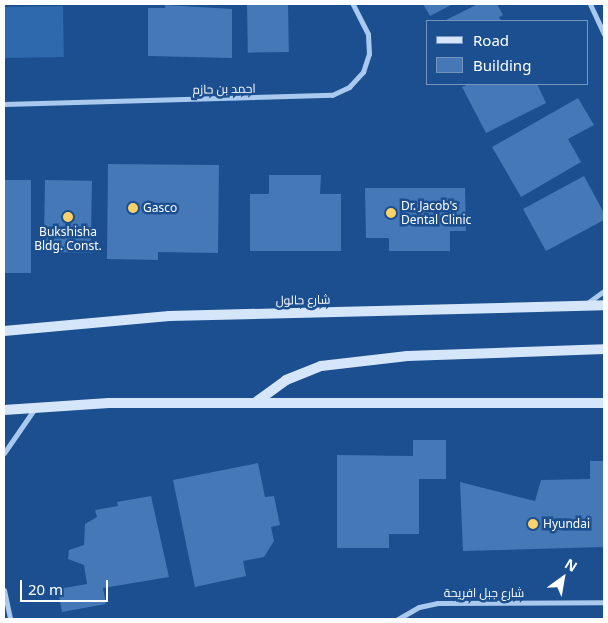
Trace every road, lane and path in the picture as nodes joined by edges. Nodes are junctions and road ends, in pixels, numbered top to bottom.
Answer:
1 (354, 4) edge
2 (590, 4) edge
3 (604, 34) edge
4 (4, 104) edge
5 (604, 292) edge
6 (604, 305) edge
7 (583, 306) junction
8 (4, 331) edge
9 (604, 349) edge
10 (256, 402) junction
11 (604, 402) edge
12 (589, 403) junction
13 (35, 407) junction
14 (604, 408) edge
15 (4, 410) edge
16 (4, 453) edge
17 (4, 590) edge
18 (604, 602) edge
19 (6, 610) edge
20 (10, 619) edge
21 (398, 619) edge

1 - 4 street, احمد بن حازم
2 - 3 street
5 - 7 street
6 - 7 main road, شارع حالول
7 - 8 main road, شارع حالول
9 - 10 main road
10 - 12 main road
10 - 13 main road
11 - 12 main road
12 - 14 main road
13 - 15 main road
13 - 16 street
17 - 19 street
18 - 21 street, شارع جبل افريحة
19 - 20 street

